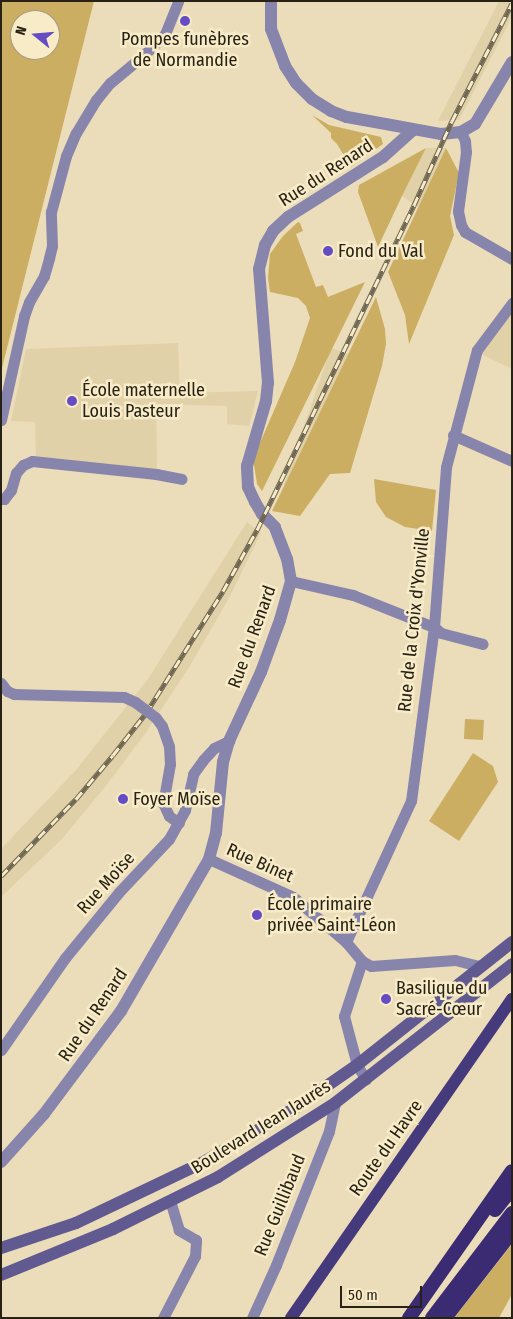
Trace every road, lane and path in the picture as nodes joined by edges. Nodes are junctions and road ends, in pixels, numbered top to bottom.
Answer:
1 (178, 1) edge
2 (272, 1) edge
3 (512, 62) edge
4 (413, 130) junction
5 (461, 132) junction
6 (512, 259) edge
7 (512, 303) edge
8 (1, 420) edge
9 (453, 435) junction
10 (512, 461) edge
11 (182, 478) dead end
12 (1, 499) edge
13 (291, 580) junction
14 (434, 627) junction
15 (483, 644) dead end
16 (1, 683) edge
17 (229, 741) junction
18 (179, 823) junction
19 (209, 859) junction
20 (346, 942) junction
21 (512, 942) edge
22 (362, 961) junction
23 (512, 964) edge
24 (479, 966) junction
25 (512, 999) edge
26 (1, 1050) edge
27 (357, 1065) junction
28 (366, 1080) junction
29 (335, 1103) junction
30 (1, 1162) edge
31 (512, 1171) edge
32 (512, 1189) edge
33 (170, 1201) junction
34 (512, 1213) edge
35 (512, 1232) edge
36 (1, 1248) edge
37 (1, 1275) edge
38 (163, 1318) edge
39 (252, 1318) edge
40 (291, 1318) edge
41 (409, 1318) edge
42 (416, 1318) edge
43 (432, 1318) edge
44 (445, 1318) edge

1 - 8 street
2 - 4 street
3 - 5 street
4 - 5 street
4 - 13 street, Rue du Renard
5 - 6 street
7 - 9 street, Rue de la Croix d'Yonville
9 - 10 street
9 - 14 street, Rue de la Croix d'Yonville
11 - 12 street
13 - 14 street
13 - 17 street, Rue du Renard
14 - 15 street
14 - 20 street, Rue de la Croix d'Yonville
16 - 18 street, bridge
17 - 18 street, Rue Moïse
17 - 19 street, Rue du Renard
18 - 26 street, Rue Moïse
19 - 20 street, Rue Binet
19 - 30 street, Rue du Renard
20 - 22 street, Rue Binet
21 - 24 main road, Boulevard Jean Jaurès
22 - 24 street
22 - 27 street
23 - 28 main road, Boulevard Jean Jaurès
24 - 27 main road, Boulevard Jean Jaurès
25 - 40 main road, Route du Havre
27 - 28 street
27 - 36 main road, Boulevard Jean Jaurès
28 - 29 main road, Boulevard Jean Jaurès
29 - 33 main road, Boulevard Jean Jaurès
29 - 39 street, Rue Guillibaud
31 - 41 highway
32 - 42 highway
33 - 37 main road, Boulevard Jean Jaurès
33 - 38 street
34 - 43 highway
35 - 44 highway

